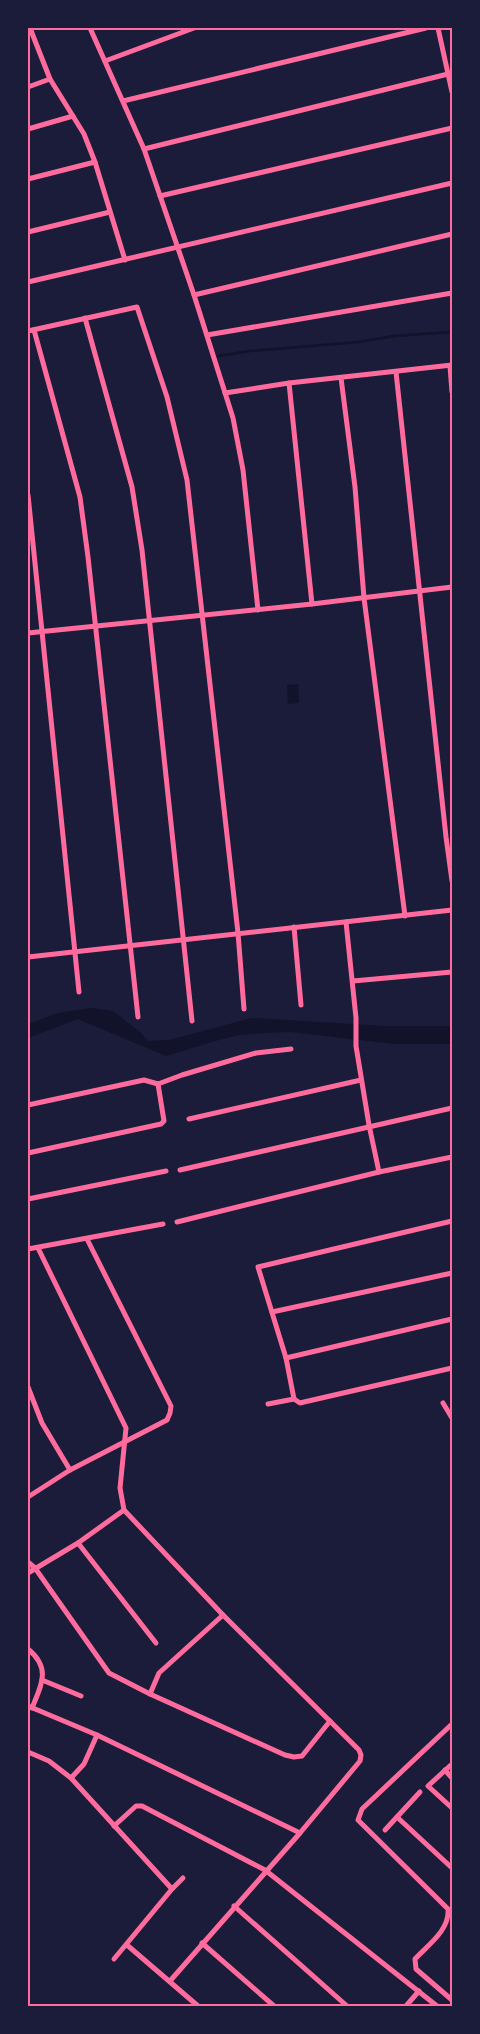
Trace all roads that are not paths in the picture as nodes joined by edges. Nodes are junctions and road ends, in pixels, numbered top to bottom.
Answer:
1 (37, 28) edge
2 (90, 28) edge
3 (194, 28) edge
4 (426, 28) edge
5 (438, 28) edge
6 (29, 29) edge
7 (105, 61) junction
8 (448, 74) junction
9 (50, 79) junction
10 (28, 87) edge
11 (452, 92) edge
12 (123, 101) junction
13 (73, 116) junction
14 (452, 128) edge
15 (28, 129) edge
16 (144, 149) junction
17 (95, 162) junction
18 (28, 179) edge
19 (452, 183) edge
20 (160, 196) junction
21 (110, 212) junction
22 (28, 232) edge
23 (452, 234) edge
24 (178, 248) junction
25 (125, 260) junction
26 (28, 282) edge
27 (452, 293) edge
28 (194, 294) junction
29 (86, 318) junction
30 (34, 330) junction
31 (28, 331) edge
32 (207, 335) junction
33 (451, 365) edge
34 (396, 372) junction
35 (341, 378) junction
36 (289, 383) junction
37 (452, 392) edge
38 (225, 393) junction
39 (28, 495) edge
40 (452, 587) edge
41 (419, 591) junction
42 (364, 598) junction
43 (312, 604) junction
44 (258, 610) junction
45 (203, 616) junction
46 (150, 621) junction
47 (94, 627) junction
48 (43, 632) junction
49 (28, 633) edge
50 (452, 836) edge
51 (446, 837) junction
52 (452, 881) edge
53 (452, 910) edge
54 (405, 916) junction
55 (346, 922) junction
56 (294, 927) junction
57 (238, 933) junction
58 (183, 940) junction
59 (129, 946) junction
60 (75, 952) junction
61 (28, 957) edge
62 (452, 972) edge
63 (353, 981) junction
64 (79, 992) dead end
65 (301, 1005) dead end
66 (244, 1009) dead end
67 (138, 1017) dead end
68 (192, 1021) dead end
69 (291, 1049) dead end
70 (361, 1080) junction
71 (158, 1084) junction
72 (28, 1105) edge
73 (452, 1108) edge
74 (189, 1119) dead end
75 (369, 1126) junction
76 (28, 1153) edge
77 (452, 1157) edge
78 (180, 1170) dead end
79 (166, 1171) dead end
80 (379, 1172) junction
81 (28, 1199) edge
82 (177, 1222) dead end
83 (452, 1222) edge
84 (163, 1224) dead end
85 (87, 1239) junction
86 (38, 1248) junction
87 (28, 1249) edge
88 (452, 1272) edge
89 (272, 1312) junction
90 (452, 1320) edge
91 (286, 1358) junction
92 (452, 1368) edge
93 (28, 1387) edge
94 (294, 1399) junction
95 (443, 1403) dead end
96 (268, 1404) dead end
97 (452, 1418) edge
98 (125, 1443) junction
99 (70, 1470) junction
100 (28, 1497) edge
101 (124, 1510) junction
102 (78, 1543) junction
103 (28, 1562) edge
104 (36, 1568) junction
105 (28, 1573) edge
106 (223, 1615) junction
107 (156, 1643) dead end
108 (28, 1649) edge
109 (42, 1680) junction
110 (150, 1694) junction
111 (81, 1696) dead end
112 (30, 1707) edge
113 (330, 1721) junction
114 (452, 1724) edge
115 (97, 1735) junction
116 (28, 1752) edge
117 (452, 1764) edge
118 (445, 1770) junction
119 (71, 1778) junction
120 (452, 1778) edge
121 (420, 1792) dead end
122 (452, 1808) edge
123 (397, 1816) junction
124 (114, 1826) junction
125 (386, 1830) dead end
126 (300, 1833) junction
127 (452, 1868) edge
128 (265, 1870) junction
129 (183, 1878) dead end
130 (172, 1889) junction
131 (452, 1904) edge
132 (234, 1906) junction
133 (448, 1909) junction
134 (202, 1943) junction
135 (127, 1945) junction
136 (114, 1959) dead end
137 (170, 1981) junction
138 (419, 1991) junction
139 (452, 2000) edge
140 (198, 2006) edge
141 (274, 2006) edge
142 (347, 2006) edge
143 (406, 2006) edge
144 (437, 2006) edge

1 - 6 street
2 - 7 street
3 - 7 street
4 - 12 street
5 - 8 street
6 - 9 street
7 - 12 street
8 - 11 street
8 - 16 street
9 - 10 street
9 - 13 street
12 - 16 street
13 - 15 street
13 - 17 street
14 - 20 street
16 - 20 street
17 - 18 street
17 - 21 street
19 - 24 street
20 - 24 street
21 - 22 street
21 - 25 street
23 - 28 street
24 - 25 street
24 - 28 street
25 - 26 street
27 - 32 street
28 - 32 street
29 - 30 street
29 - 45 street
29 - 46 street
30 - 31 street
30 - 47 street
32 - 38 street
33 - 34 street
33 - 37 street
34 - 35 street
34 - 41 street
35 - 36 street
35 - 42 street
36 - 38 street
36 - 43 street
38 - 44 street
39 - 48 street
40 - 41 street
41 - 42 street
41 - 51 street
42 - 43 street
42 - 54 street
43 - 44 street
44 - 45 street
45 - 46 street
45 - 57 street
46 - 47 street
46 - 58 street
47 - 48 street
47 - 59 street
48 - 49 street
48 - 60 street
50 - 51 street
51 - 52 street
53 - 54 street
54 - 55 street
55 - 56 street
55 - 63 street
56 - 57 street
56 - 65 street
57 - 58 street
57 - 66 street
58 - 59 street
58 - 68 street
59 - 60 street
59 - 67 street
60 - 61 street
60 - 64 street
62 - 63 street
63 - 70 street
69 - 71 street
70 - 74 street
70 - 75 street
71 - 72 street
71 - 76 street
73 - 75 street
75 - 78 street
75 - 80 street
77 - 80 street
79 - 81 street
80 - 82 street
83 - 89 street
84 - 85 street
85 - 86 street
85 - 98 street
86 - 87 street
86 - 98 street
88 - 89 street
89 - 91 street
90 - 91 street
91 - 94 street
92 - 94 street
93 - 99 street
94 - 96 street
95 - 97 street
98 - 99 street
98 - 101 street
99 - 100 street
101 - 102 street
101 - 106 street
102 - 104 street
102 - 107 street
103 - 104 street
104 - 105 street
104 - 110 street
106 - 110 street
106 - 113 street
108 - 109 street
109 - 111 street
109 - 112 street
110 - 113 street
112 - 115 street
113 - 126 street
114 - 133 street
115 - 119 street
115 - 126 street
116 - 119 street
117 - 118 street
118 - 120 street
118 - 122 street
119 - 124 street
121 - 123 street
123 - 125 street
123 - 127 street
124 - 128 street
124 - 130 street
126 - 128 street
128 - 132 street
128 - 138 street
129 - 130 street
130 - 135 street
131 - 133 street
132 - 134 street
132 - 142 street
133 - 139 street
134 - 137 street
134 - 141 street
135 - 136 street
135 - 137 street
137 - 140 street
138 - 143 street
138 - 144 street

